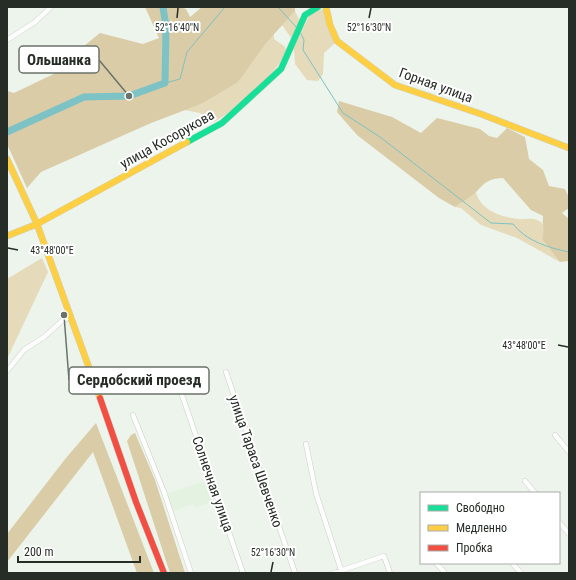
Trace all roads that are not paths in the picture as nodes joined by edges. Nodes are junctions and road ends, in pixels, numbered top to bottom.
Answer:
1 (52, 7) edge
2 (318, 7) edge
3 (326, 7) edge
4 (7, 40) edge
5 (569, 148) edge
6 (7, 159) edge
7 (37, 224) junction
8 (7, 236) edge
9 (71, 316) junction
10 (7, 370) edge
11 (226, 372) dead end
12 (182, 395) dead end
13 (133, 415) dead end
14 (555, 435) dead end
15 (306, 444) dead end
16 (569, 452) edge
17 (525, 481) dead end
18 (535, 492) edge
19 (560, 523) edge
20 (569, 534) edge
21 (437, 564) edge
22 (513, 564) edge
23 (341, 572) edge
24 (164, 573) edge
25 (191, 573) edge
26 (244, 573) edge
27 (295, 573) edge
28 (334, 573) edge
29 (390, 573) edge
30 (445, 573) edge
31 (521, 573) edge

1 - 4 street
2 - 7 street, улица Косорукова
3 - 5 street, Горная улица
6 - 7 street
7 - 8 street, улица Косорукова
7 - 9 street
9 - 10 street
9 - 24 street
11 - 27 street, улица Тараса Шевченко
12 - 26 street, Солнечная улица
13 - 25 street
14 - 16 street
15 - 23 street
17 - 18 street
19 - 20 street
21 - 30 street
22 - 31 street
23 - 28 street
23 - 29 street

